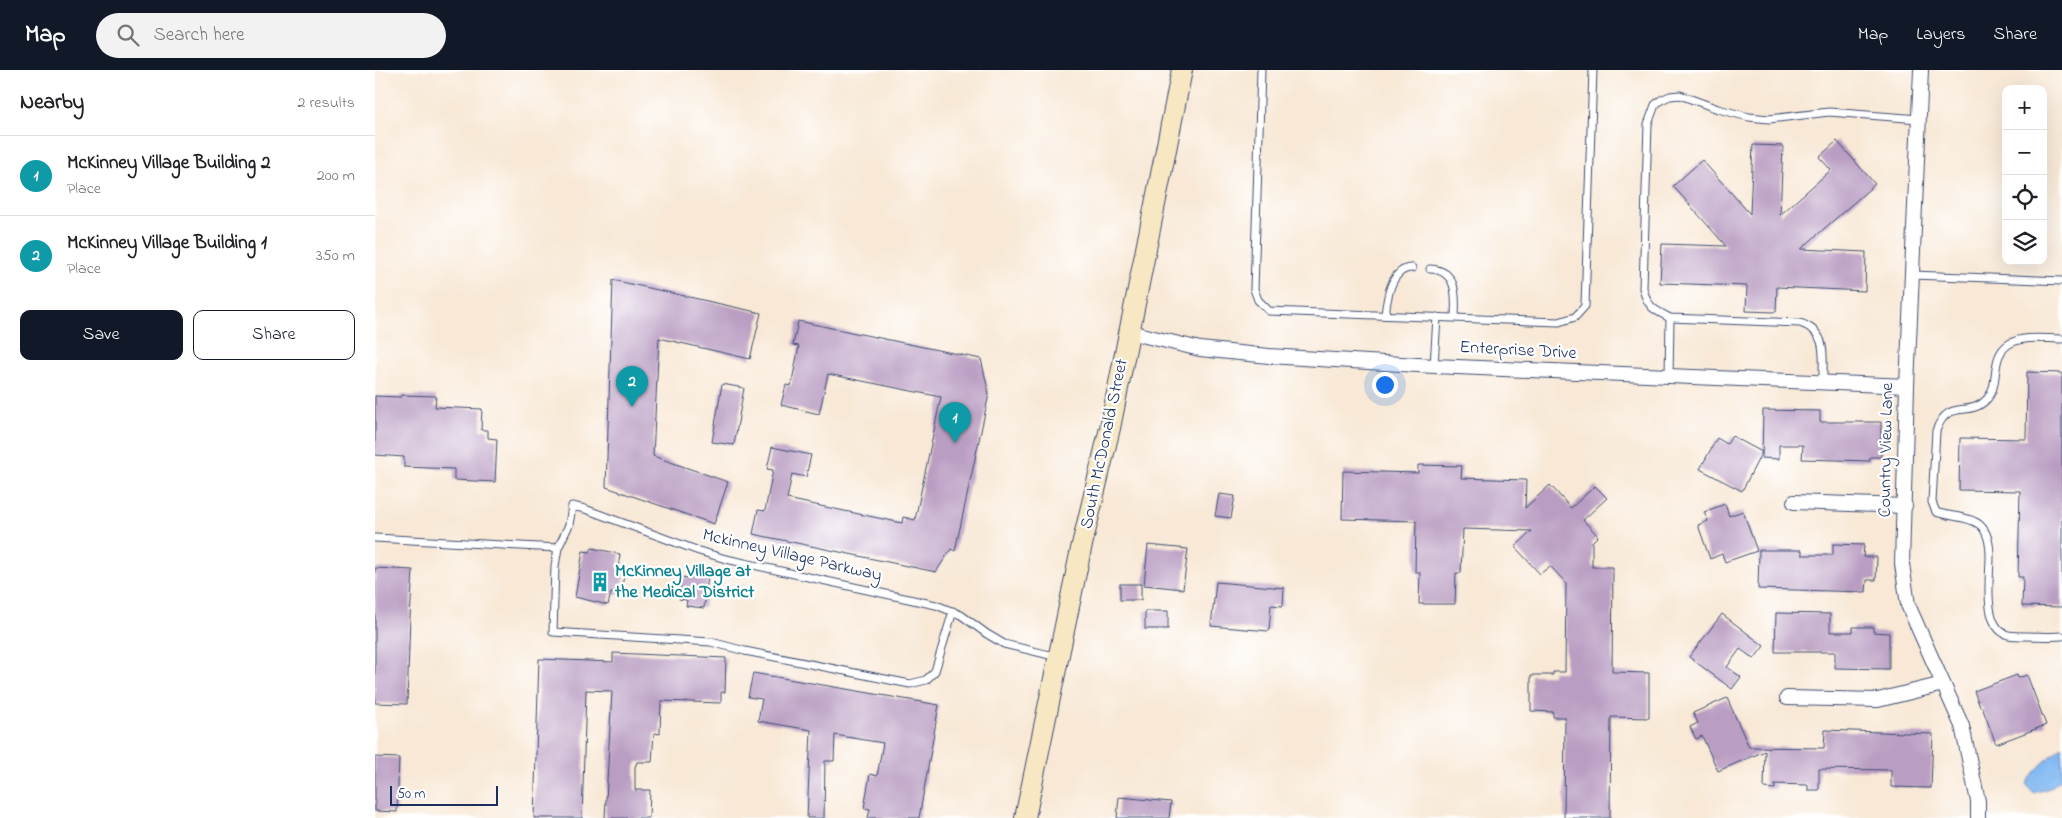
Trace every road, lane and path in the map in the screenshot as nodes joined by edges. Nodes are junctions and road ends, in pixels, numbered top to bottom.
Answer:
1 (1182, 70) edge
2 (1261, 70) edge
3 (1593, 70) edge
4 (1921, 70) edge
5 (1919, 119) junction
6 (1412, 268) dead end
7 (1430, 269) dead end
8 (1913, 276) junction
9 (2062, 281) edge
10 (1385, 315) junction
11 (1437, 317) junction
12 (1455, 318) junction
13 (1670, 318) junction
14 (1129, 332) junction
15 (2062, 339) edge
16 (1435, 366) junction
17 (1669, 377) junction
18 (1823, 383) junction
19 (1907, 386) junction
20 (1794, 502) dead end
21 (1905, 506) junction
22 (375, 538) edge
23 (558, 548) junction
24 (953, 611) junction
25 (2062, 636) edge
26 (1058, 657) junction
27 (1943, 684) junction
28 (1787, 698) dead end
29 (1025, 818) edge
30 (1978, 818) edge

1 - 14 main road, South McDonald Street
2 - 10 lane
3 - 12 lane
4 - 5 street, Country View Lane
5 - 8 street, Country View Lane
5 - 13 lane
6 - 10 lane
7 - 12 lane
8 - 9 lane
8 - 19 street, Country View Lane
10 - 11 lane
11 - 12 lane
11 - 16 lane
13 - 17 lane
13 - 18 lane
14 - 16 street, Enterprise Drive
14 - 26 main road, South McDonald Street
15 - 25 lane
16 - 17 street, Enterprise Drive
17 - 18 street, Enterprise Drive
18 - 19 street, Enterprise Drive
19 - 21 street, Country View Lane
20 - 21 street
21 - 27 street, Country View Lane
22 - 23 lane
23 - 24 lane, Mckinney Village Parkway
23 - 24 lane
24 - 26 lane, Mckinney Village Parkway
26 - 29 main road, South McDonald Street
27 - 28 street
27 - 30 street, Country View Lane

